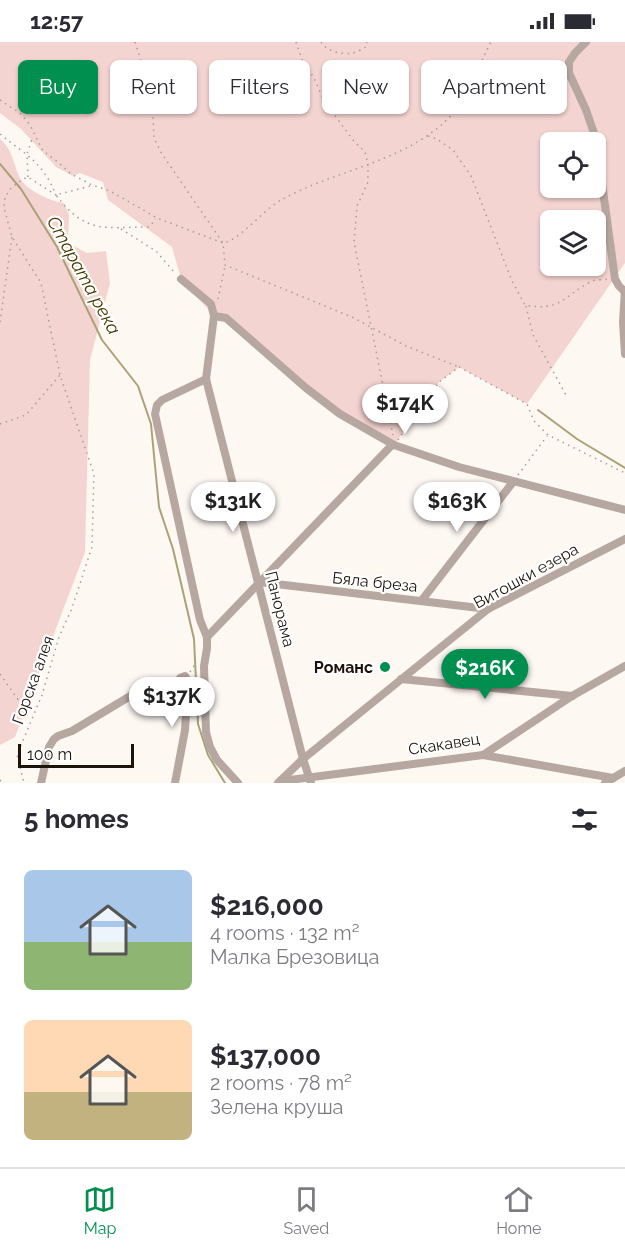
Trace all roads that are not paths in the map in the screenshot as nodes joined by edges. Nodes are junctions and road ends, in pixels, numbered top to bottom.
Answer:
1 (586, 42) edge
2 (181, 279) road end
3 (625, 290) edge
4 (214, 316) junction
5 (625, 354) edge
6 (206, 379) junction
7 (394, 445) junction
8 (513, 482) junction
9 (625, 510) edge
10 (625, 539) edge
11 (259, 582) junction
12 (422, 600) junction
13 (488, 609) junction
14 (207, 637) junction
15 (625, 666) edge
16 (401, 679) junction
17 (572, 696) junction
18 (483, 755) junction
19 (303, 759) junction
20 (625, 771) edge
21 (613, 778) junction
22 (310, 780) edge
23 (279, 782) edge
24 (42, 783) edge
25 (175, 783) edge
26 (238, 783) edge
27 (605, 783) edge

1 - 3 street
2 - 4 street
3 - 5 street
4 - 6 street, Панорама
4 - 7 street
6 - 11 street, Панорама
6 - 14 street
7 - 8 street
7 - 11 street
8 - 9 street
8 - 12 street
10 - 13 street, Витошки езера
11 - 12 street, Бяла бреза
11 - 14 street
11 - 19 street, Панорама
12 - 13 street, Бяла бреза
13 - 16 street, Витошки езера
14 - 26 street
15 - 17 street, Скакавец
16 - 17 street
16 - 19 street, Витошки езера
17 - 18 street, Скакавец
18 - 21 street
18 - 22 street, Скакавец
19 - 22 street, Панорама
19 - 23 street, Витошки езера
20 - 21 street
21 - 27 street
22 - 23 street, Скакавец
24 - 25 street

